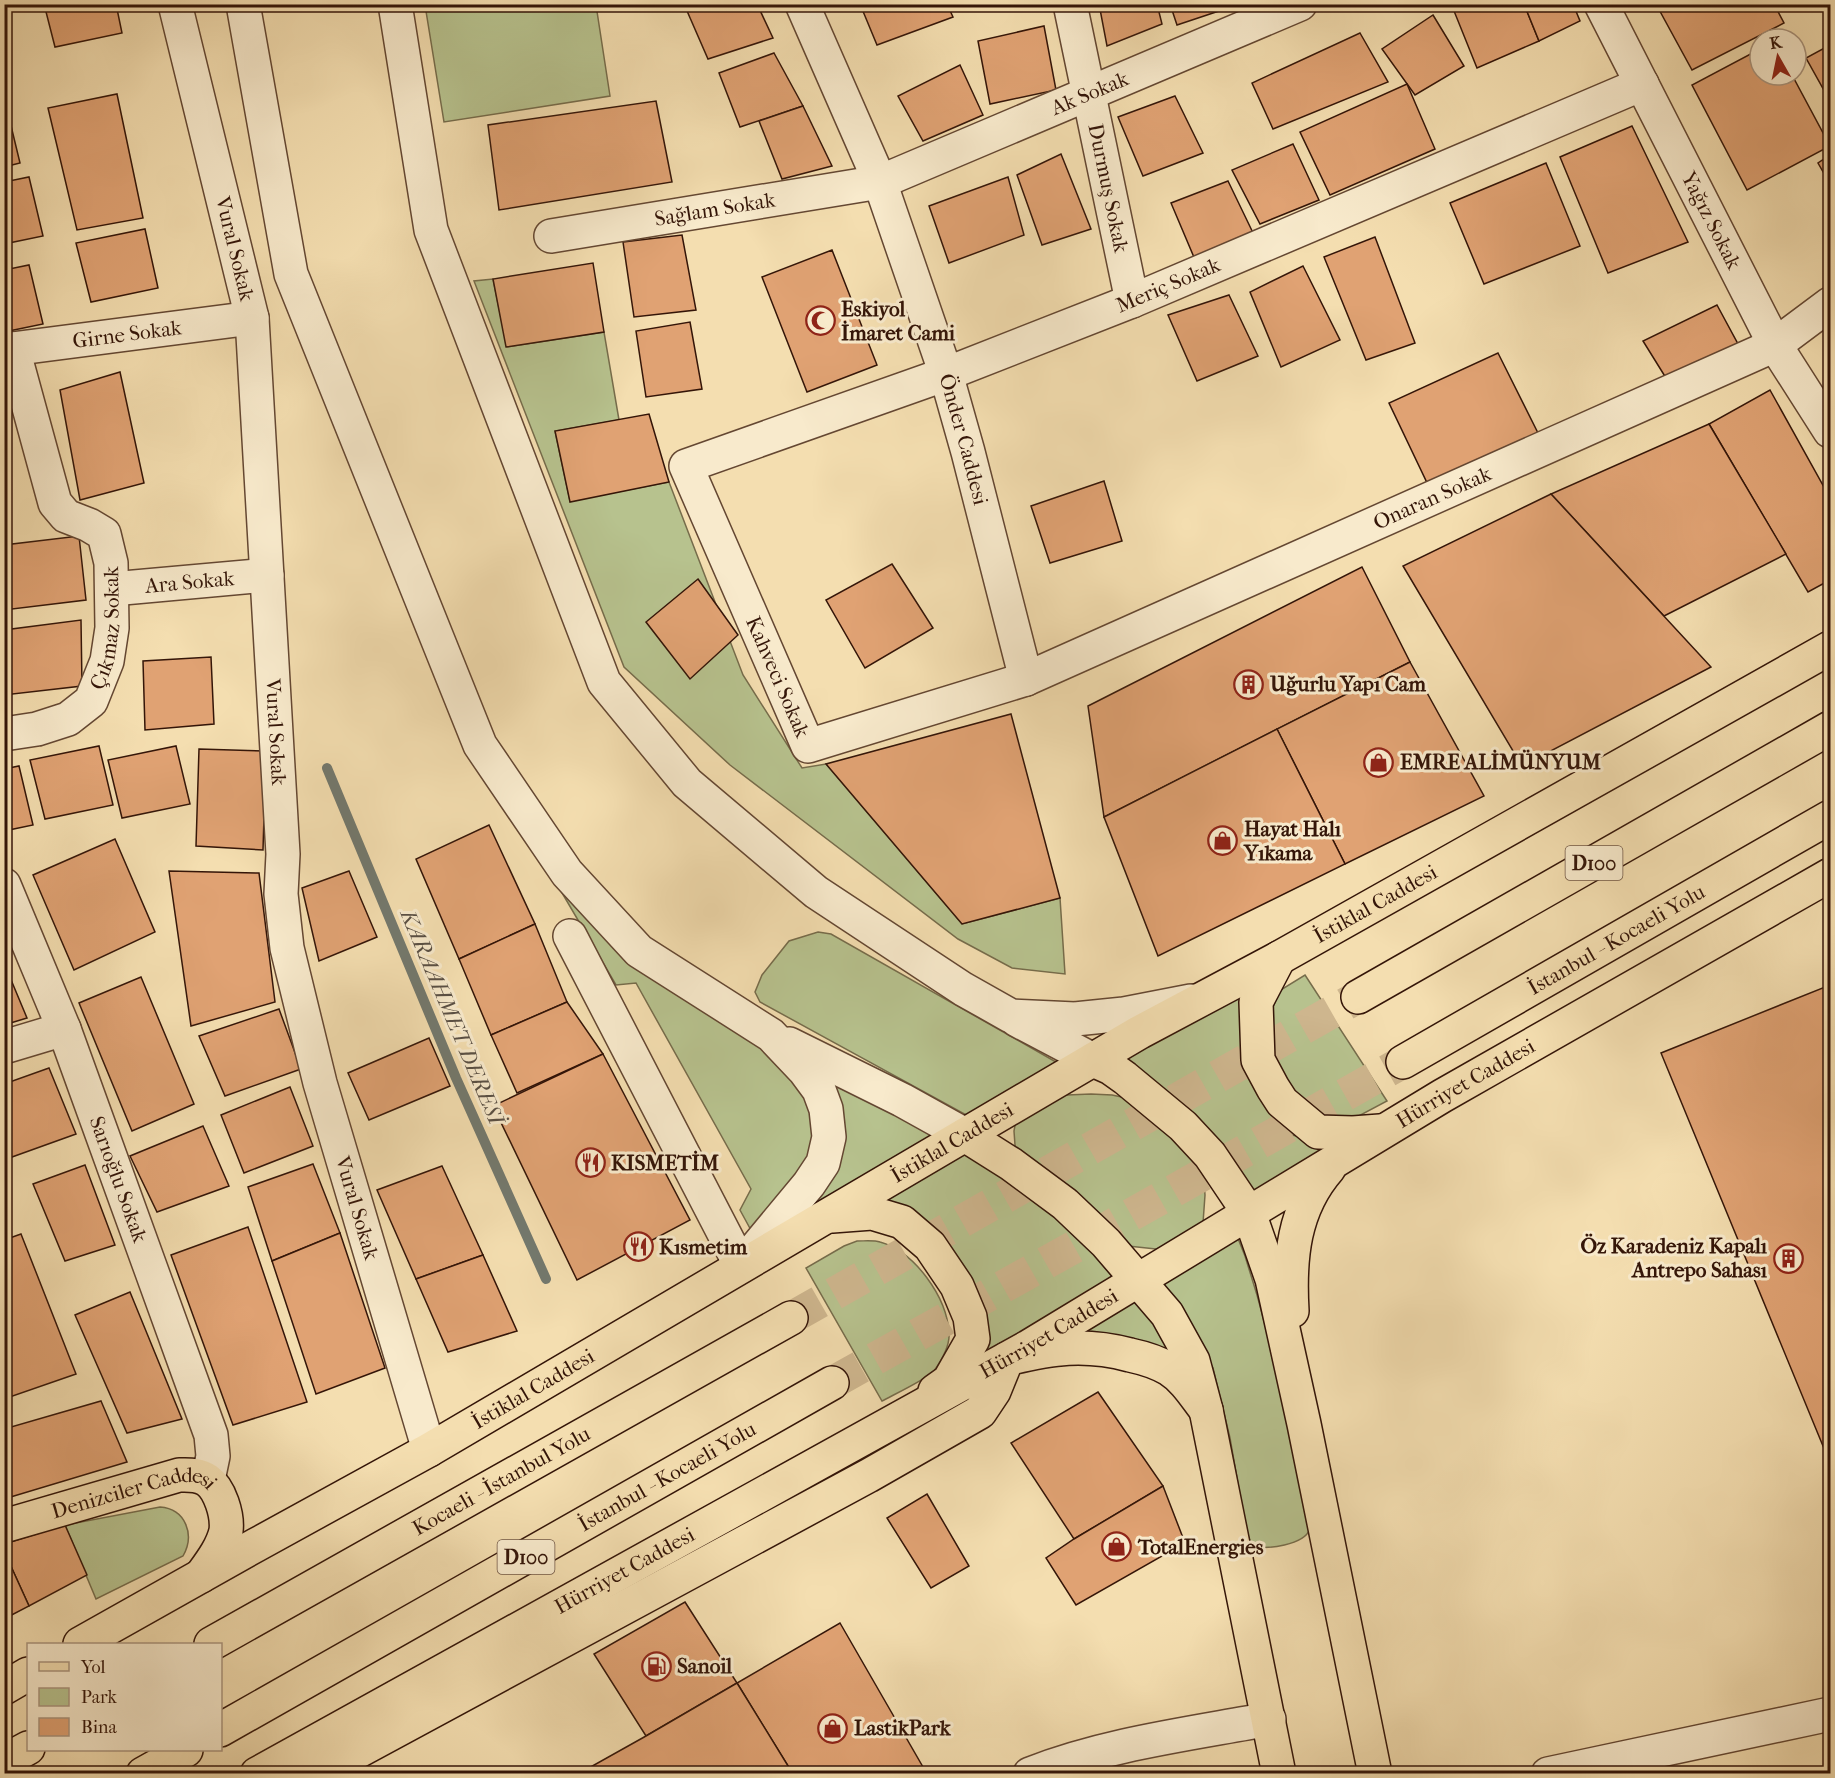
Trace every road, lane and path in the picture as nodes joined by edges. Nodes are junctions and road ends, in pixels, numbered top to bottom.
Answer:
1 (175, 4) edge
2 (243, 4) edge
3 (395, 4) edge
4 (802, 4) edge
5 (1071, 4) edge
6 (1300, 4) edge
7 (1600, 4) edge
8 (1642, 84) junction
9 (1088, 94) junction
10 (880, 182) junction
11 (551, 236) dead end
12 (1132, 301) junction
13 (1830, 304) edge
14 (252, 318) junction
15 (1775, 345) junction
16 (9, 349) edge
17 (946, 375) junction
18 (1830, 431) edge
19 (686, 466) joint
20 (267, 575) junction
21 (112, 589) junction
22 (1830, 648) edge
23 (1026, 679) junction
24 (1830, 728) edge
25 (4, 734) edge
26 (1830, 817) edge
27 (1830, 874) edge
28 (4, 885) edge
29 (570, 936) dead end
30 (1279, 958) junction
31 (1359, 997) tunnel mouth
32 (1202, 999) junction
33 (1011, 1016) junction
34 (64, 1029) junction
35 (771, 1035) junction
36 (4, 1047) edge
37 (1093, 1060) junction
38 (1403, 1062) tunnel mouth
39 (1141, 1091) junction
40 (1027, 1098) junction
41 (1385, 1131) junction
42 (965, 1135) junction
43 (1210, 1155) junction
44 (1337, 1159) junction
45 (1011, 1164) junction
46 (1248, 1213) junction
47 (825, 1216) junction
48 (1208, 1239) junction
49 (1106, 1243) junction
50 (1174, 1259) junction
51 (741, 1266) junction
52 (1138, 1281) junction
53 (791, 1317) tunnel mouth
54 (1006, 1359) junction
55 (832, 1383) tunnel mouth
56 (1295, 1385) junction
57 (1206, 1410) junction
58 (896, 1422) junction
59 (429, 1450) junction
60 (208, 1480) junction
61 (4, 1526) edge
62 (200, 1577) junction
63 (82, 1643) edge
64 (213, 1643) edge
65 (27, 1675) edge
66 (4, 1688) edge
67 (1830, 1714) edge
68 (1269, 1719) junction
69 (222, 1729) edge
70 (27, 1749) edge
71 (182, 1751) edge
72 (1372, 1759) edge
73 (4, 1761) edge
74 (143, 1773) edge
75 (257, 1773) edge
76 (316, 1773) edge
77 (1030, 1773) edge
78 (1279, 1773) edge
79 (1393, 1773) edge
80 (1548, 1773) edge

1 - 14 street, Vural Sokak
2 - 35 street
3 - 33 street
4 - 10 street, Önder Caddesi
5 - 9 street, Durmuş Sokak
6 - 9 street, Ak Sokak
7 - 8 street, Yağız Sokak
8 - 12 street, Meriç Sokak
8 - 15 street, Yağız Sokak
9 - 10 street, Ak Sokak
9 - 12 street, Durmuş Sokak
10 - 11 street, Sağlam Sokak
10 - 17 street, Önder Caddesi
12 - 17 street, Meriç Sokak
13 - 15 street, Onaran Sokak
14 - 16 street, Girne Sokak
14 - 20 street, Vural Sokak
15 - 18 street, Yağız Sokak
15 - 23 street, Onaran Sokak
16 - 21 street, Çıkmaz Sokak
17 - 19 street, Meriç Sokak
17 - 23 street, Önder Caddesi
19 - 23 street, Kahveci Sokak
20 - 21 street, Ara Sokak
20 - 59 street, Vural Sokak
21 - 25 street, Çıkmaz Sokak
22 - 30 main road, İstiklal Caddesi
24 - 31 main road, D100
26 - 38 main road, İstanbul - Kocaeli Yolu
27 - 41 main road, Hürriyet Caddesi
28 - 34 street, Sarıoğlu Sokak
29 - 51 street
30 - 32 main road, İstiklal Caddesi
30 - 41 main road
32 - 33 street
32 - 37 main road, İstiklal Caddesi
33 - 37 street
34 - 36 street
34 - 60 street, Sarıoğlu Sokak
35 - 42 street
35 - 51 street
37 - 39 main road
37 - 40 main road, İstiklal Caddesi
39 - 40 main road
39 - 43 main road
40 - 42 main road, İstiklal Caddesi
40 - 45 main road
41 - 44 main road, Hürriyet Caddesi
42 - 45 main road
42 - 47 main road, İstiklal Caddesi
43 - 46 main road
43 - 48 main road
44 - 46 main road, Hürriyet Caddesi
44 - 56 main road
45 - 49 main road
46 - 48 main road, Hürriyet Caddesi
46 - 56 main road
47 - 51 main road, İstiklal Caddesi
47 - 58 main road
48 - 50 main road, Hürriyet Caddesi
49 - 50 main road
49 - 52 main road
50 - 52 main road, Hürriyet Caddesi
51 - 59 main road, İstiklal Caddesi
52 - 54 main road, Hürriyet Caddesi
52 - 57 main road
53 - 64 main road, Kocaeli - İstanbul Yolu
54 - 57 main road
54 - 58 main road, Hürriyet Caddesi
54 - 76 main road
55 - 69 main road, İstanbul - Kocaeli Yolu / D100
56 - 72 main road
57 - 68 main road
58 - 75 main road, Hürriyet Caddesi
59 - 62 main road, İstiklal Caddesi
60 - 61 main road, Denizciler Caddesi
60 - 62 main road, Denizciler Caddesi
62 - 63 main road, İstiklal Caddesi
65 - 66 main road
67 - 80 street
68 - 77 street
68 - 78 main road
70 - 73 main road
71 - 74 main road
72 - 79 street

